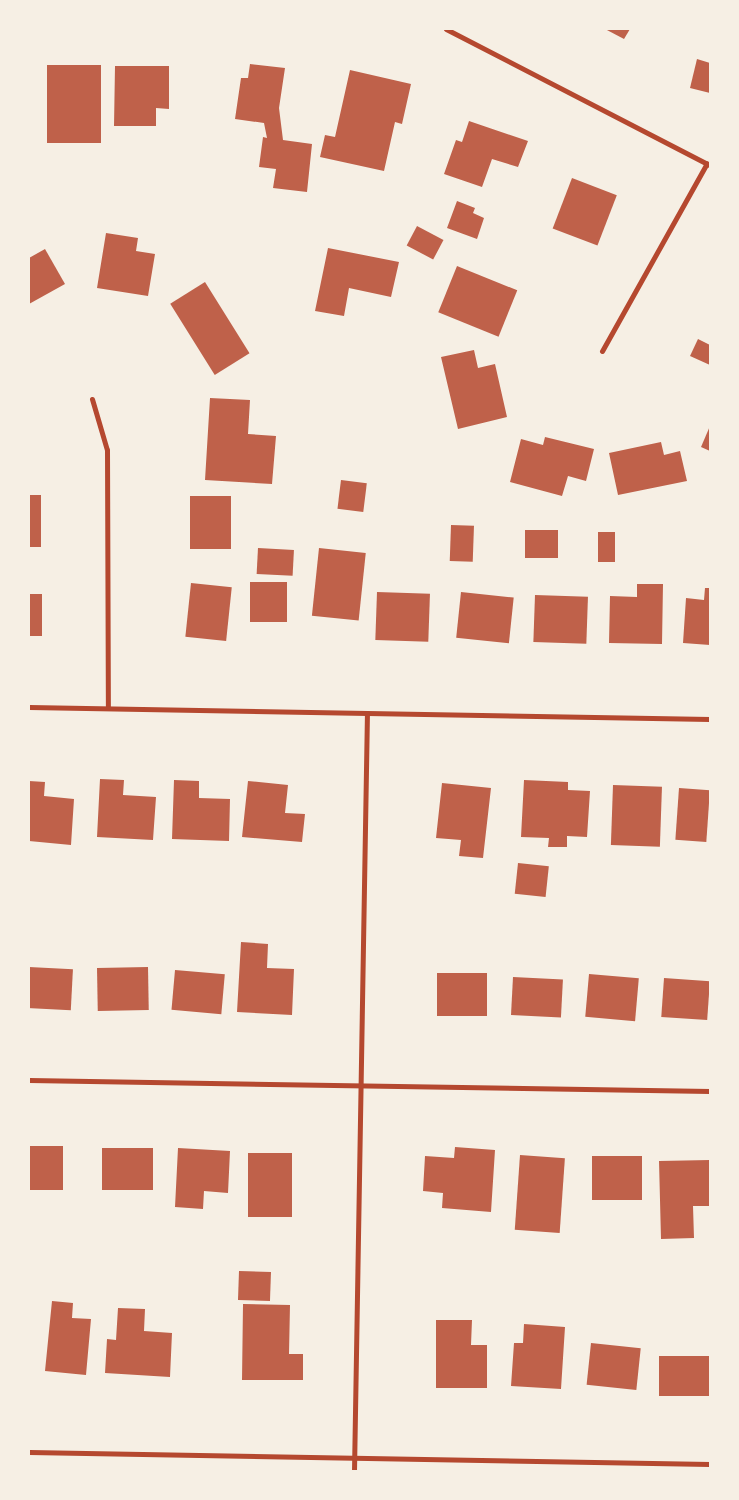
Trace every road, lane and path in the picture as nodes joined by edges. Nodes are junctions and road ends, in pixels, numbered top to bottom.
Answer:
1 (446, 29) edge
2 (708, 164) edge
3 (602, 351) dead end
4 (92, 399) dead end
5 (29, 706) edge
6 (108, 708) junction
7 (367, 714) junction
8 (710, 720) edge
9 (29, 1080) edge
10 (359, 1085) junction
11 (710, 1091) edge
12 (29, 1452) edge
13 (354, 1458) junction
14 (710, 1464) edge
15 (354, 1471) edge

1 - 2 street
2 - 3 street
4 - 6 street
5 - 6 street
6 - 7 street
7 - 8 street
7 - 10 street
9 - 10 street
10 - 11 street
10 - 13 street
12 - 13 street
13 - 14 street
13 - 15 street

